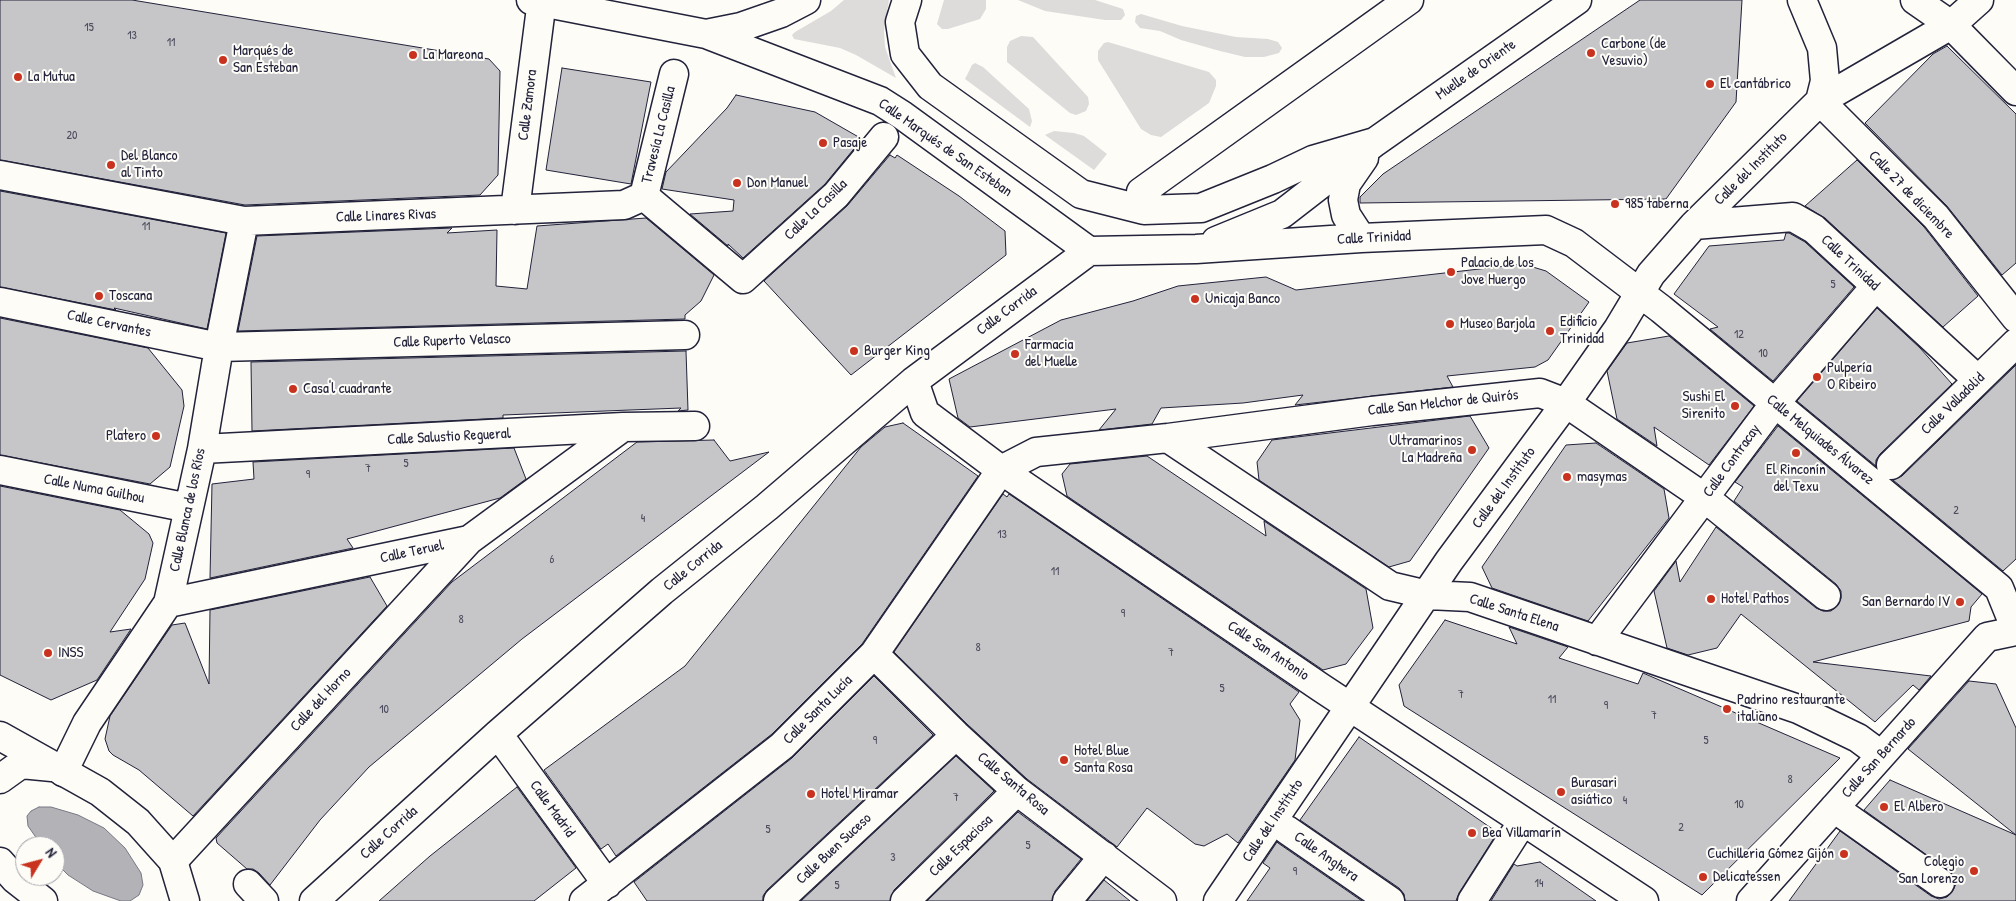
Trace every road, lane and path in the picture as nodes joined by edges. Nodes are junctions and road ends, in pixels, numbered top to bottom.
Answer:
1 (806, 0) edge
2 (907, 0) edge
3 (1409, 0) edge
4 (1577, 0) edge
5 (1802, 0) edge
6 (1915, 0) edge
7 (1979, 0) edge
8 (538, 1) edge
9 (1946, 13) edge
10 (706, 34) junction
11 (674, 74) dead end
12 (2016, 91) edge
13 (1820, 101) junction
14 (884, 136) dead end
15 (1375, 142) junction
16 (0, 175) edge
17 (1141, 192) dead end
18 (644, 196) junction
19 (515, 210) junction
20 (244, 221) junction
21 (1694, 225) junction
22 (1362, 238) junction
23 (1196, 249) junction
24 (1089, 251) junction
25 (1875, 287) junction
26 (1639, 293) junction
27 (0, 302) edge
28 (2016, 318) edge
29 (685, 335) dead end
30 (2016, 343) edge
31 (219, 347) junction
32 (1978, 380) junction
33 (914, 381) junction
34 (1566, 403) junction
35 (1775, 403) junction
36 (695, 426) dead end
37 (623, 428) junction
38 (1168, 438) junction
39 (202, 449) junction
40 (1891, 465) dead end
41 (0, 470) edge
42 (1001, 470) junction
43 (1705, 498) junction
44 (189, 508) junction
45 (470, 540) junction
46 (1428, 595) junction
47 (1826, 596) dead end
48 (168, 602) junction
49 (2011, 612) edge
50 (1596, 640) junction
51 (874, 654) junction
52 (1351, 707) junction
53 (498, 734) junction
54 (956, 735) junction
55 (0, 736) edge
56 (1881, 755) junction
57 (60, 770) junction
58 (0, 779) edge
59 (1018, 791) junction
60 (1834, 808) junction
61 (1523, 821) junction
62 (1287, 830) dead end
63 (1104, 856) junction
64 (173, 861) junction
65 (0, 862) edge
66 (1940, 883) dead end
67 (606, 884) junction
68 (181, 898) edge
69 (43, 901) edge
70 (314, 901) edge
71 (584, 901) edge
72 (778, 901) edge
73 (905, 901) edge
74 (1067, 901) edge
75 (1162, 901) edge
76 (1218, 901) edge
77 (1390, 901) edge
78 (1472, 901) edge
79 (1644, 901) edge
80 (1751, 901) edge

1 - 10 street, Calle Marqués de San Esteban
2 - 15 street, Muelle de Oriente
3 - 17 street
4 - 15 street, Muelle de Oriente
5 - 13 street
6 - 9 street
7 - 9 street, Calle del Instituto
8 - 10 street, Calle Marqués de San Esteban
8 - 19 street, Calle Zamora
9 - 12 street
9 - 13 street, Calle del Instituto
10 - 24 street, Calle Marqués de San Esteban
11 - 18 street, Travesía La Casilla
13 - 21 street, Calle del Instituto
13 - 28 street, Calle 27 de diciembre
14 - 18 street, Calle La Casilla
15 - 22 street, Muelle de Oriente
15 - 23 street, Muelle de Oriente
16 - 20 street, Calle Linares Rivas
18 - 19 street, Calle Linares Rivas
19 - 20 street, Calle Linares Rivas
20 - 31 street, Calle Blanca de los Ríos
21 - 25 street, Calle Trinidad
21 - 26 street, Calle del Instituto
22 - 23 street, Calle Trinidad
22 - 26 street, Calle Trinidad
23 - 24 street, Calle Trinidad
24 - 33 street, Calle Corrida
25 - 32 street, Calle Trinidad
25 - 35 street, Calle Contracay
26 - 34 street, Calle del Instituto
26 - 35 street, Calle Melquiades Álvarez
27 - 31 street, Calle Cervantes
29 - 31 street, Calle Ruperto Velasco
30 - 32 street, Calle Valladolid
31 - 39 street, Calle Blanca de los Ríos
32 - 40 street, Calle Valladolid
33 - 42 street, Calle San Antonio
33 - 53 street, Calle Corrida
34 - 38 street, Calle San Melchor de Quirós
34 - 43 street, Calle San Melchor de Quirós
34 - 46 street, Calle del Instituto
35 - 43 street, Calle Contracay
35 - 49 street, Calle Melquiades Álvarez
36 - 37 street, Calle Salustio Regueral
37 - 39 street, Calle Salustio Regueral
37 - 45 street, Calle Teruel
38 - 42 street, Calle San Melchor de Quirós
38 - 46 street, Calle Santa Elena
39 - 44 street, Calle Blanca de los Ríos
41 - 44 street, Calle Numa Guilhou
42 - 51 street, Calle Santa Lucía
42 - 52 street, Calle San Antonio
43 - 47 street, Calle San Melchor de Quirós
43 - 50 street, Calle Contracay
44 - 48 street, Calle Blanca de los Ríos
45 - 48 street, Calle Teruel
45 - 64 street, Calle del Horno
46 - 50 street, Calle Santa Elena
46 - 52 street, Calle del Instituto
48 - 57 street, Calle Blanca de los Ríos
49 - 56 street, Calle San Bernardo
50 - 56 street, Calle Santa Elena
51 - 54 street, Calle Santa Rosa
51 - 67 street, Calle Santa Lucía
52 - 61 street, Calle San Antonio
52 - 76 street, Calle del Instituto
53 - 67 street, Calle Madrid
53 - 70 street, Calle Corrida
54 - 59 street, Calle Santa Rosa
54 - 72 street, Calle Buen Suceso
55 - 57 street
56 - 60 street, Calle San Bernardo
57 - 58 street
57 - 64 street
59 - 63 street, Calle Santa Rosa
59 - 73 street, Calle Espaciosa
60 - 66 street
60 - 80 street, Calle San Bernardo
61 - 78 street
61 - 79 street, Calle San Antonio
62 - 77 street, Calle Anghera
63 - 74 street
63 - 75 street, Calle Santa Rosa
64 - 68 street
65 - 69 street
67 - 71 street, Calle Santa Lucía

